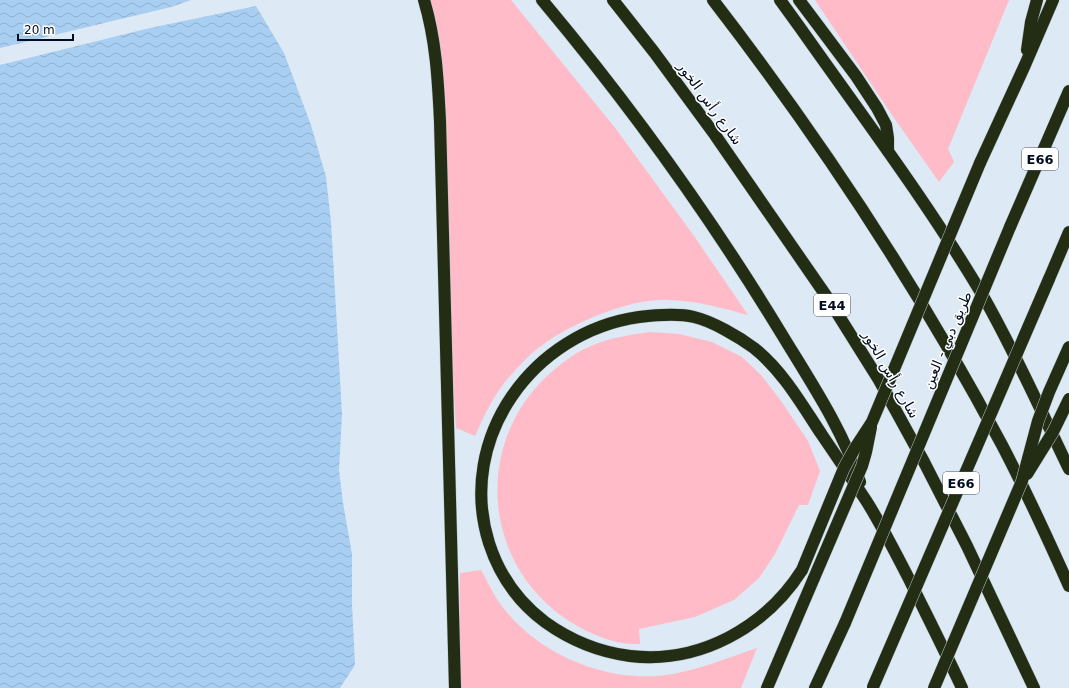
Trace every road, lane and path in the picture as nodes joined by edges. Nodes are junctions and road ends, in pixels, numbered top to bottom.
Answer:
1 (424, 0) edge
2 (542, 0) edge
3 (613, 0) edge
4 (712, 0) edge
5 (780, 0) edge
6 (800, 0) edge
7 (1037, 0) edge
8 (1053, 0) edge
9 (1025, 65) junction
10 (1069, 91) edge
11 (888, 151) junction
12 (1069, 232) edge
13 (1069, 347) edge
14 (1069, 399) edge
15 (872, 422) junction
16 (1057, 444) junction
17 (1069, 453) edge
18 (1069, 469) edge
19 (1022, 481) junction
20 (868, 504) junction
21 (1069, 586) edge
22 (455, 688) edge
23 (766, 688) edge
24 (815, 688) edge
25 (873, 688) edge
26 (934, 688) edge
27 (962, 688) edge
28 (1034, 688) edge

1 - 22 highway
2 - 20 highway
3 - 28 highway, شارع رأس الخور / E44
4 - 21 highway
5 - 11 highway
6 - 11 highway
7 - 9 highway
8 - 9 highway
9 - 15 highway, bridge
10 - 24 highway, طريق دبي - العين / E66, bridge
11 - 16 highway
12 - 25 highway, E66, bridge
13 - 19 highway, bridge
14 - 19 highway, bridge
15 - 20 highway, bridge
15 - 23 highway, bridge
16 - 17 highway
16 - 18 highway
19 - 26 highway, bridge
20 - 27 highway

